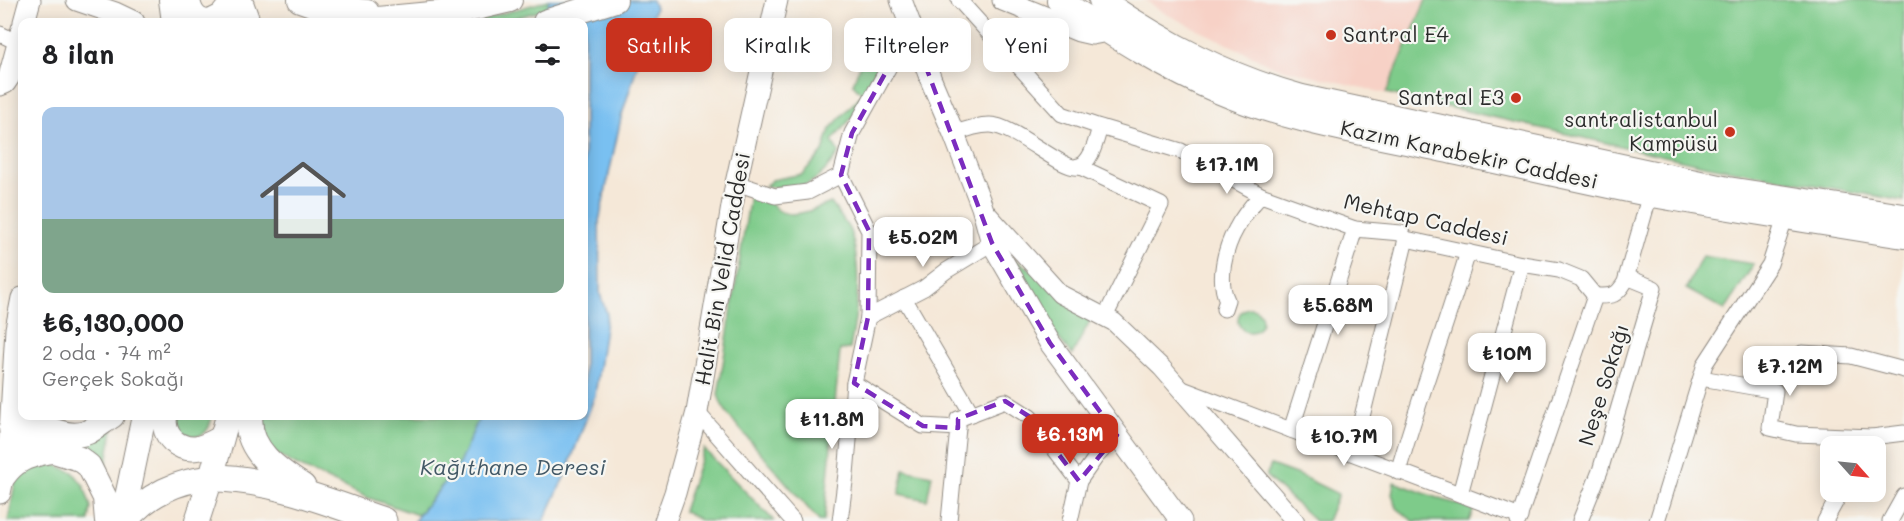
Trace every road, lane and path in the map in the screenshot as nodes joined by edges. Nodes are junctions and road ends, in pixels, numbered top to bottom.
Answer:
1 (30, 0) edge
2 (77, 0) edge
3 (171, 0) edge
4 (188, 0) edge
5 (234, 0) edge
6 (240, 0) edge
7 (300, 0) edge
8 (510, 0) edge
9 (615, 0) edge
10 (901, 0) edge
11 (959, 0) edge
12 (1003, 0) edge
13 (1059, 0) edge
14 (774, 5) edge
15 (1108, 14) edge
16 (25, 18) edge
17 (128, 18) edge
18 (173, 18) edge
19 (197, 18) edge
20 (218, 18) edge
21 (247, 18) edge
22 (383, 18) joint
23 (558, 18) edge
24 (908, 18) edge
25 (14, 35) edge
26 (886, 72) edge
27 (928, 72) edge
28 (0, 85) edge
29 (1100, 127) junction
30 (954, 134) junction
31 (1078, 166) junction
32 (841, 174) junction
33 (736, 183) junction
34 (1650, 194) junction
35 (1261, 195) junction
36 (982, 207) junction
37 (1904, 216) edge
38 (1785, 218) junction
39 (1354, 229) junction
40 (1904, 236) edge
41 (1406, 239) junction
42 (992, 243) junction
43 (1468, 252) junction
44 (1522, 264) junction
45 (1627, 277) junction
46 (1594, 296) junction
47 (904, 298) junction
48 (1224, 309) dead end
49 (868, 317) junction
50 (1105, 317) junction
51 (18, 318) edge
52 (1802, 353) dead end
53 (1904, 370) edge
54 (1701, 378) junction
55 (854, 383) junction
56 (1180, 388) junction
57 (697, 412) junction
58 (972, 414) junction
59 (106, 420) edge
60 (143, 420) edge
61 (165, 420) edge
62 (248, 420) edge
63 (225, 427) edge
64 (13, 428) edge
65 (958, 428) junction
66 (1291, 430) junction
67 (1904, 433) edge
68 (1117, 435) junction
69 (1820, 437) edge
70 (1886, 438) edge
71 (50, 451) junction
72 (1353, 453) junction
73 (1398, 472) junction
74 (211, 478) junction
75 (1079, 481) junction
76 (1, 485) edge
77 (1460, 494) junction
78 (1904, 496) edge
79 (326, 501) junction
80 (1835, 502) edge
81 (1519, 519) edge
82 (107, 521) edge
83 (124, 521) edge
84 (197, 521) edge
85 (383, 521) edge
86 (665, 521) edge
87 (793, 521) edge
88 (840, 521) edge
89 (949, 521) edge
90 (1070, 521) edge
91 (1181, 521) edge
92 (1295, 521) edge
93 (1580, 521) edge
94 (1657, 521) edge
95 (1825, 521) edge
96 (1890, 521) edge

1 - 16 main road
2 - 17 main road
3 - 18 main road
4 - 19 main road
5 - 20 main road
6 - 21 main road
7 - 22 main road
8 - 22 main road
9 - 23 main road
10 - 24 main road
11 - 29 street, Mehtap Caddesi
12 - 15 main road
13 - 15 main road, Kazım Karabekir Caddesi
14 - 33 main road, Halit Bin Velid Caddesi
15 - 34 main road, Kazım Karabekir Caddesi
15 - 37 main road, Kazım Karabekir Caddesi
25 - 28 main road
26 - 32 street
27 - 30 main road
29 - 31 street
29 - 35 street, Mehtap Caddesi
30 - 31 street
30 - 36 main road
31 - 50 street
32 - 33 street
32 - 49 street
33 - 57 main road, Halit Bin Velid Caddesi
34 - 38 main road, Kazım Karabekir Caddesi
34 - 45 street
35 - 39 street, Mehtap Caddesi
35 - 48 street
36 - 42 main road
36 - 50 street
38 - 40 main road, Kazım Karabekir Caddesi
38 - 54 street
39 - 41 street, Mehtap Caddesi
39 - 66 street
41 - 43 street, Mehtap Caddesi
41 - 72 street
42 - 47 street
42 - 68 main road
43 - 44 street, Mehtap Caddesi
43 - 73 street
44 - 46 street, Mehtap Caddesi
44 - 77 street
45 - 46 street
45 - 93 street, Neşe Sokağı
46 - 81 street
47 - 49 street
47 - 58 street
49 - 55 street
50 - 56 street
51 - 64 main road
52 - 53 street
54 - 69 street
54 - 94 street
55 - 65 street
55 - 88 street
56 - 66 street
56 - 92 street
57 - 86 main road, Halit Bin Velid Caddesi
57 - 87 street
58 - 65 street
58 - 75 street
59 - 64 main road
60 - 83 main road
61 - 63 main road
62 - 79 highway
63 - 74 main road
64 - 71 main road
64 - 76 main road
65 - 89 street
66 - 72 street
67 - 70 street
68 - 75 street
68 - 91 main road
71 - 76 main road
71 - 82 main road
72 - 73 street
73 - 77 street
74 - 79 highway
74 - 83 main road
74 - 84 main road
75 - 90 street
77 - 81 street
78 - 96 street
79 - 85 highway
80 - 95 street

